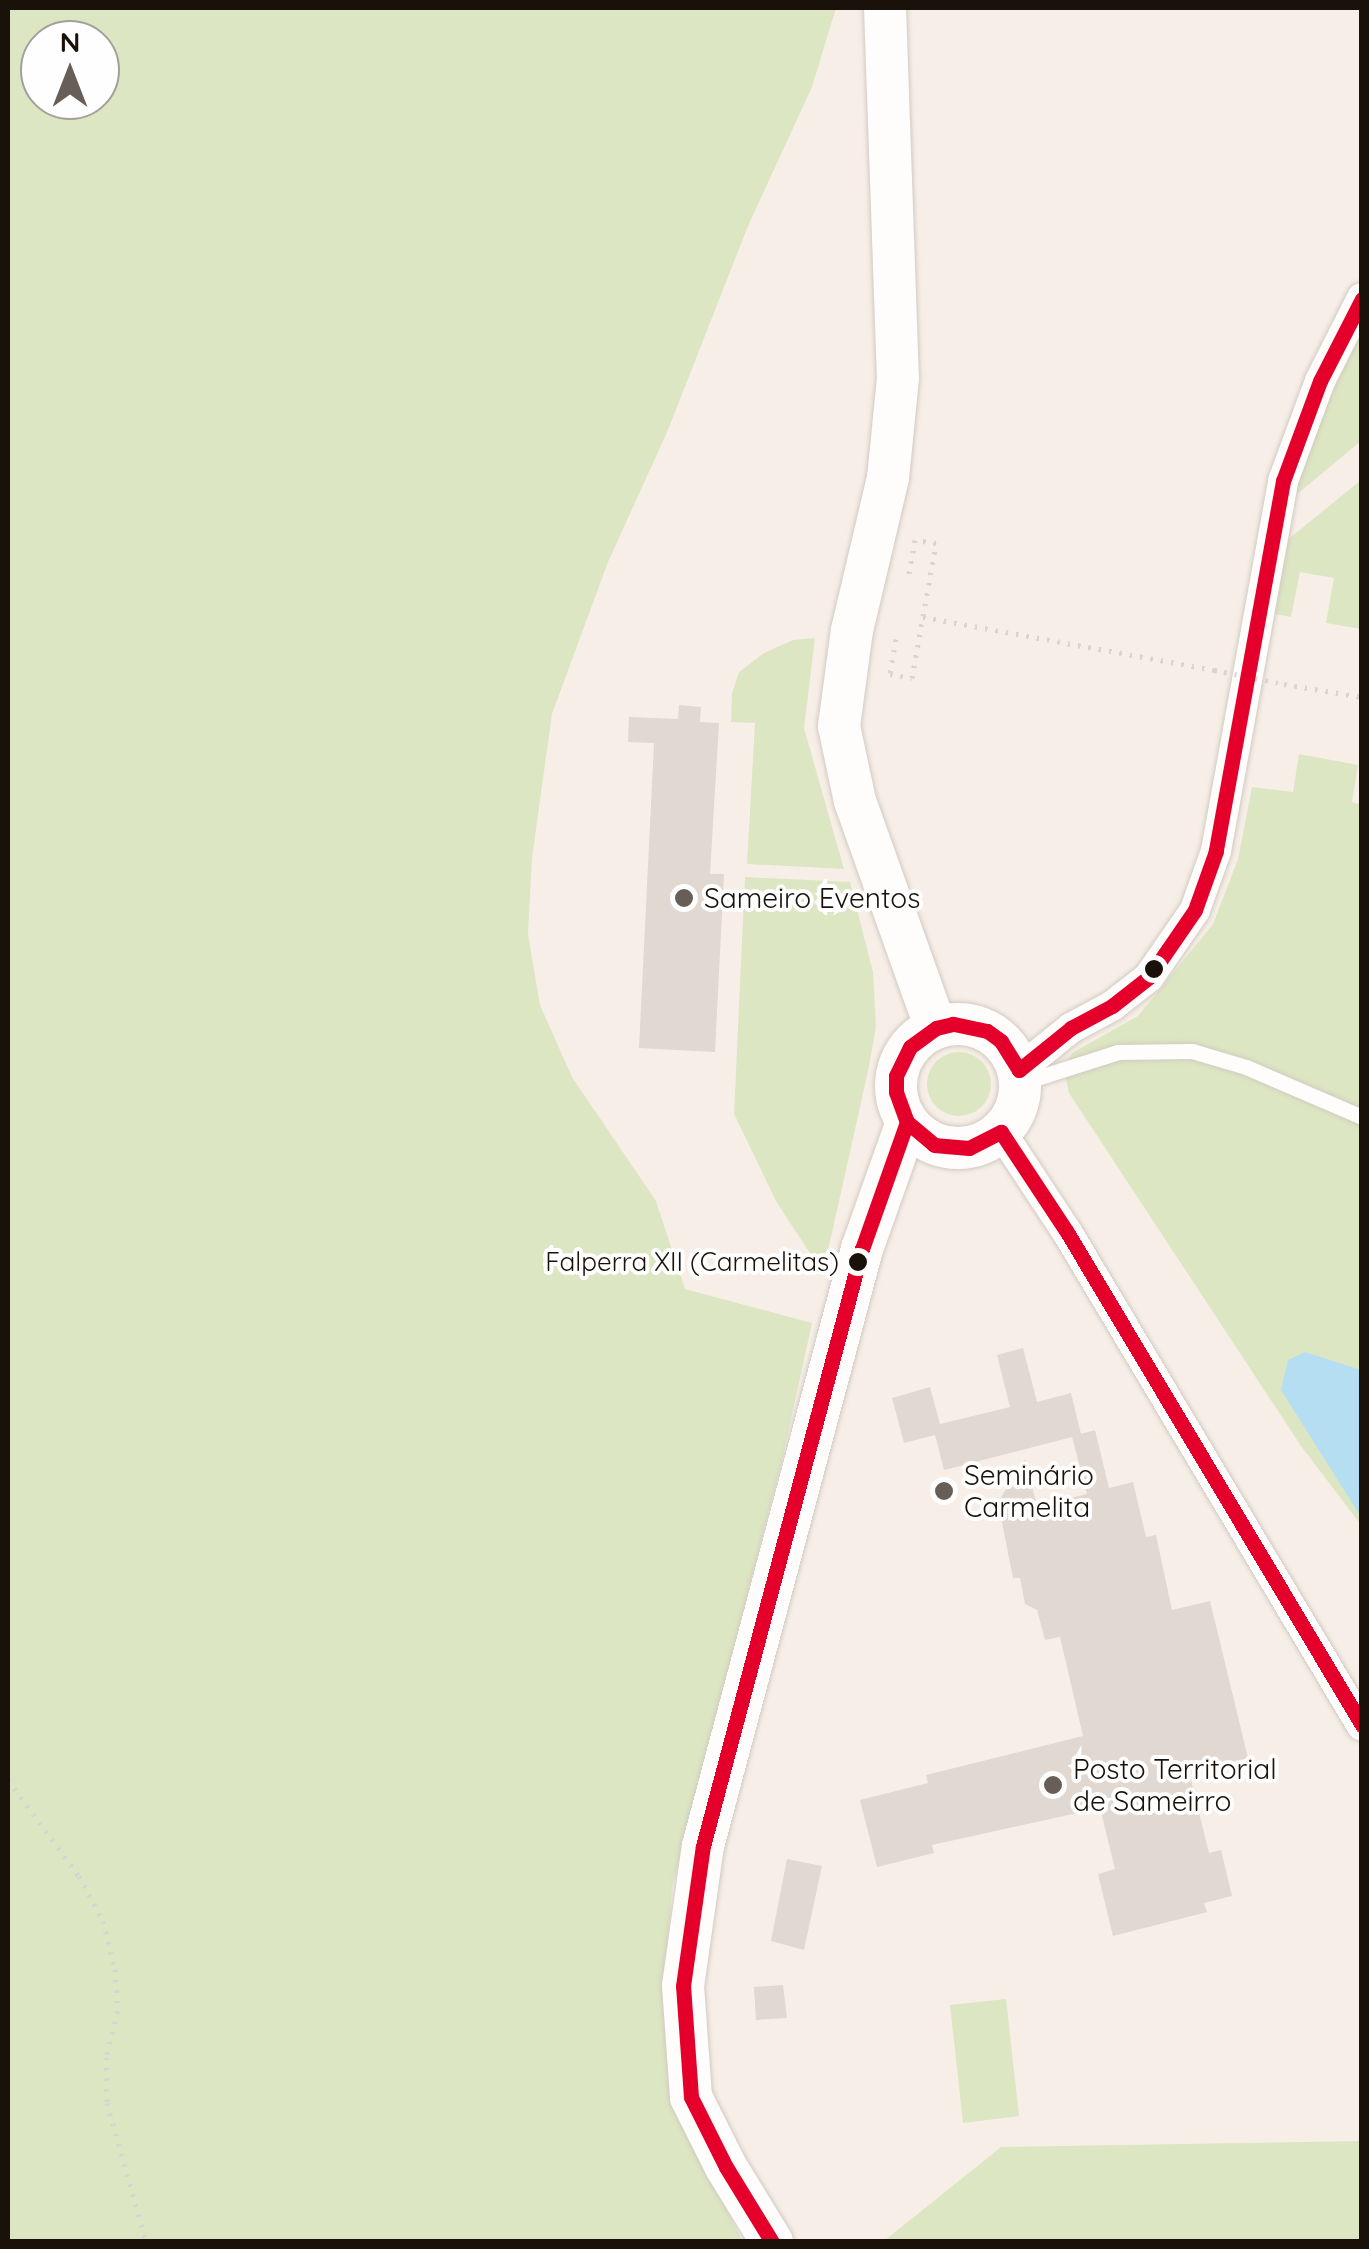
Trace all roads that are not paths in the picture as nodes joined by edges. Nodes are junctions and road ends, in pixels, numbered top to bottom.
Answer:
1 (885, 8) edge
2 (1362, 298) edge
3 (936, 1028) junction
4 (1020, 1076) junction
5 (1362, 1117) edge
6 (907, 1122) junction
7 (1001, 1132) junction
8 (1362, 1726) edge
9 (772, 2242) edge

1 - 3 main road
2 - 4 street
3 - 4 main road
3 - 6 main road
4 - 5 lane
4 - 7 main road
6 - 7 main road
6 - 9 main road
7 - 8 street

